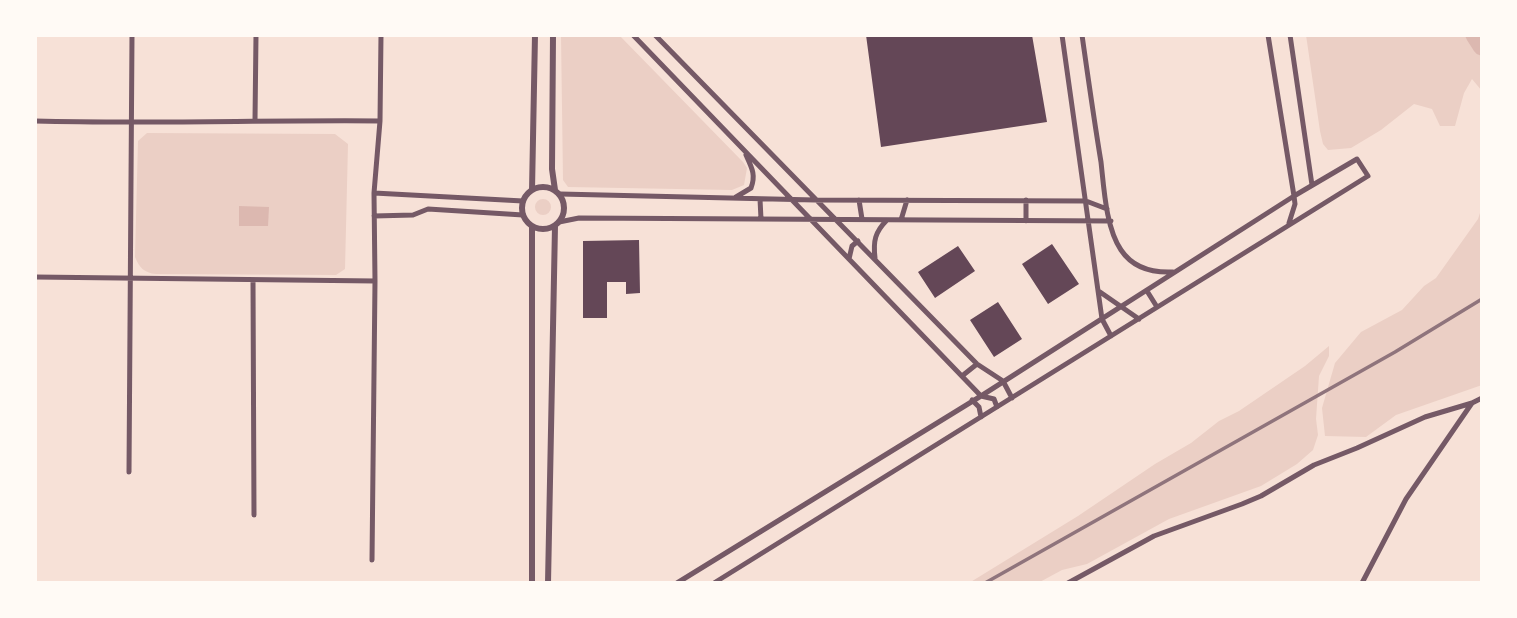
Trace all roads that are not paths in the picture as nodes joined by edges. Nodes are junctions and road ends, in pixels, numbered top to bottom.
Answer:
1 (132, 35) edge
2 (256, 35) edge
3 (381, 35) edge
4 (536, 35) edge
5 (553, 35) edge
6 (633, 35) edge
7 (655, 35) edge
8 (1062, 35) edge
9 (1082, 35) edge
10 (1268, 35) edge
11 (1290, 35) edge
12 (255, 120) junction
13 (35, 121) edge
14 (380, 121) junction
15 (130, 123) junction
16 (744, 149) junction
17 (786, 177) junction
18 (775, 182) junction
19 (1312, 185) junction
20 (532, 190) junction
21 (557, 192) junction
22 (374, 193) junction
23 (428, 195) junction
24 (1294, 196) junction
25 (731, 198) junction
26 (760, 199) junction
27 (791, 200) junction
28 (815, 200) junction
29 (859, 200) junction
30 (906, 200) junction
31 (1026, 200) junction
32 (523, 201) junction
33 (1086, 201) junction
34 (428, 209) junction
35 (1107, 209) junction
36 (523, 215) junction
37 (374, 216) junction
38 (761, 219) junction
39 (811, 219) junction
40 (837, 219) junction
41 (862, 219) junction
42 (887, 220) junction
43 (901, 220) junction
44 (1026, 221) junction
45 (1090, 221) junction
46 (1111, 221) junction
47 (1289, 223) junction
48 (557, 224) junction
49 (532, 226) junction
50 (858, 241) junction
51 (875, 258) junction
52 (849, 259) junction
53 (1176, 272) junction
54 (35, 277) edge
55 (130, 278) junction
56 (253, 280) junction
57 (375, 281) junction
58 (1147, 290) junction
59 (1100, 292) junction
60 (1121, 307) junction
61 (1157, 307) junction
62 (1139, 318) junction
63 (1102, 320) junction
64 (1111, 336) junction
65 (977, 364) junction
66 (962, 376) junction
67 (1003, 381) junction
68 (981, 396) junction
69 (1012, 398) junction
70 (1482, 398) edge
71 (972, 400) junction
72 (1472, 403) junction
73 (998, 407) junction
74 (981, 417) junction
75 (129, 472) dead end
76 (254, 515) dead end
77 (372, 560) dead end
78 (532, 583) edge
79 (548, 583) edge
80 (677, 583) edge
81 (715, 583) edge
82 (1068, 583) edge
83 (1362, 583) edge

1 - 15 street
2 - 12 street
3 - 14 street
4 - 20 street
5 - 21 street
6 - 16 street
7 - 17 street
8 - 33 street
9 - 35 street
10 - 24 street
11 - 19 street
12 - 14 street
12 - 15 street
13 - 15 street
14 - 22 street
15 - 55 street
16 - 18 street
16 - 25 street
17 - 18 street
17 - 28 street
18 - 27 street
19 - 24 street
19 - 47 street
20 - 21 street
20 - 32 street
21 - 25 street
21 - 48 street
22 - 23 street
22 - 37 street
23 - 32 street
23 - 34 street
24 - 47 street
24 - 53 street
25 - 26 street
26 - 27 street
26 - 38 street
27 - 28 street
27 - 39 street
28 - 29 street
28 - 40 street
29 - 30 street
29 - 41 street
30 - 31 street
30 - 43 street
31 - 33 street
31 - 44 street
32 - 36 street
33 - 35 street
33 - 45 street
34 - 36 street
34 - 37 street
35 - 46 street
36 - 49 street
37 - 57 street
38 - 39 street
38 - 48 street
39 - 40 street
39 - 52 street
40 - 41 street
40 - 50 street
41 - 42 street
42 - 43 street
42 - 51 street
43 - 44 street
44 - 45 street
45 - 46 street
45 - 59 street
46 - 53 street
47 - 61 street
48 - 49 street
48 - 79 street
49 - 78 street
50 - 51 street
50 - 52 street
51 - 65 street
52 - 66 street
53 - 58 street
54 - 55 street
55 - 56 street
55 - 75 street
56 - 57 street
56 - 76 street
57 - 77 street
58 - 60 street
58 - 61 street
59 - 60 street
59 - 63 street
60 - 62 street
60 - 63 street
61 - 62 street
62 - 64 street
63 - 64 street
63 - 67 street
64 - 69 street
65 - 66 street
65 - 67 street
66 - 68 street
67 - 68 street
67 - 69 street
68 - 71 street
68 - 73 street
69 - 73 street
70 - 72 street
71 - 74 street
71 - 80 street
72 - 82 street
72 - 83 street
73 - 74 street
74 - 81 street

